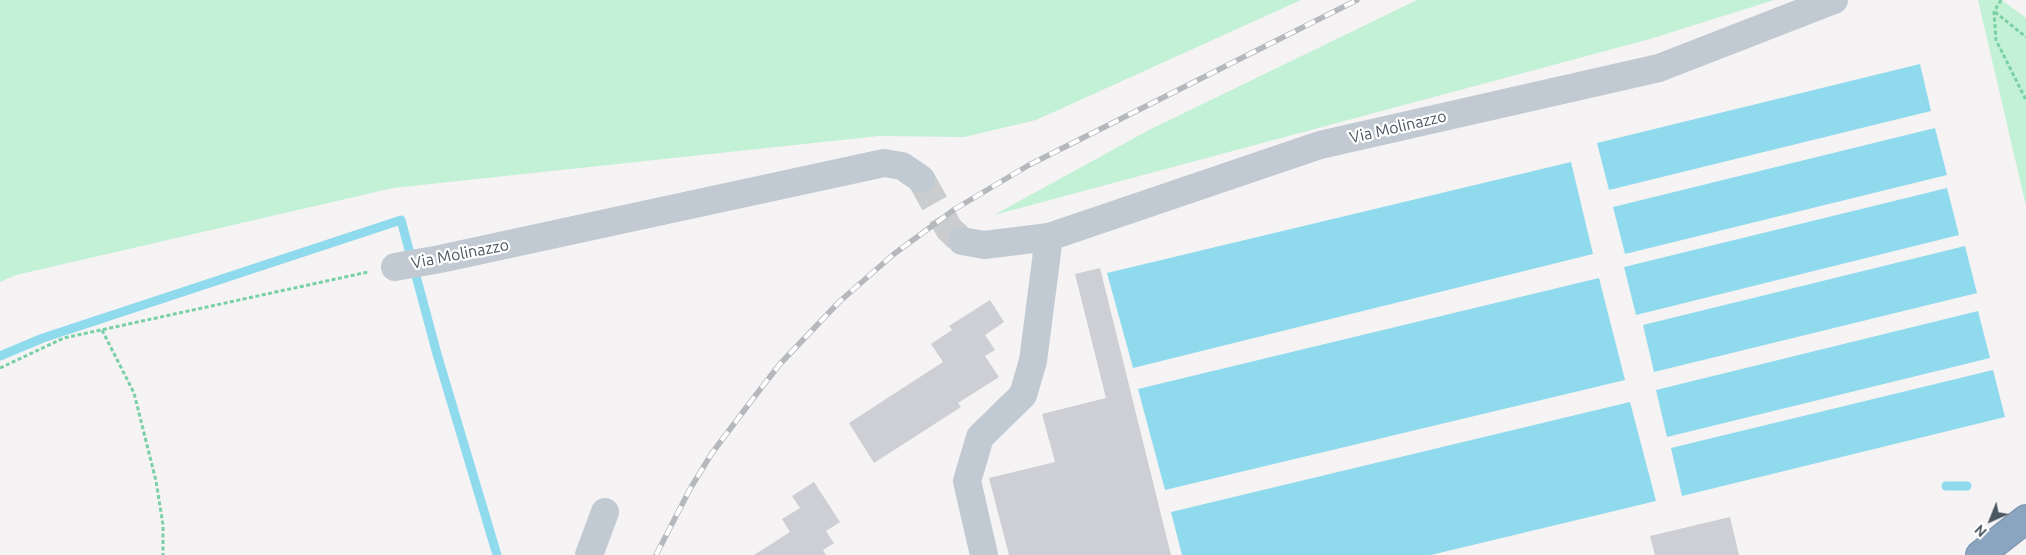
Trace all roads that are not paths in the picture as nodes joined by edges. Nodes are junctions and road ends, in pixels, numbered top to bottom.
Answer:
1 (1834, 0) edge
2 (921, 179) tunnel mouth
3 (1049, 237) junction
4 (962, 242) tunnel mouth
5 (395, 267) road end
6 (605, 512) dead end
7 (2026, 519) edge
8 (589, 555) edge
9 (984, 555) edge
10 (1980, 555) edge

1 - 3 street, Via Molinazzo
2 - 5 street, Via Molinazzo
3 - 4 street, Via Molinazzo
3 - 9 street
6 - 8 street
7 - 10 highway

